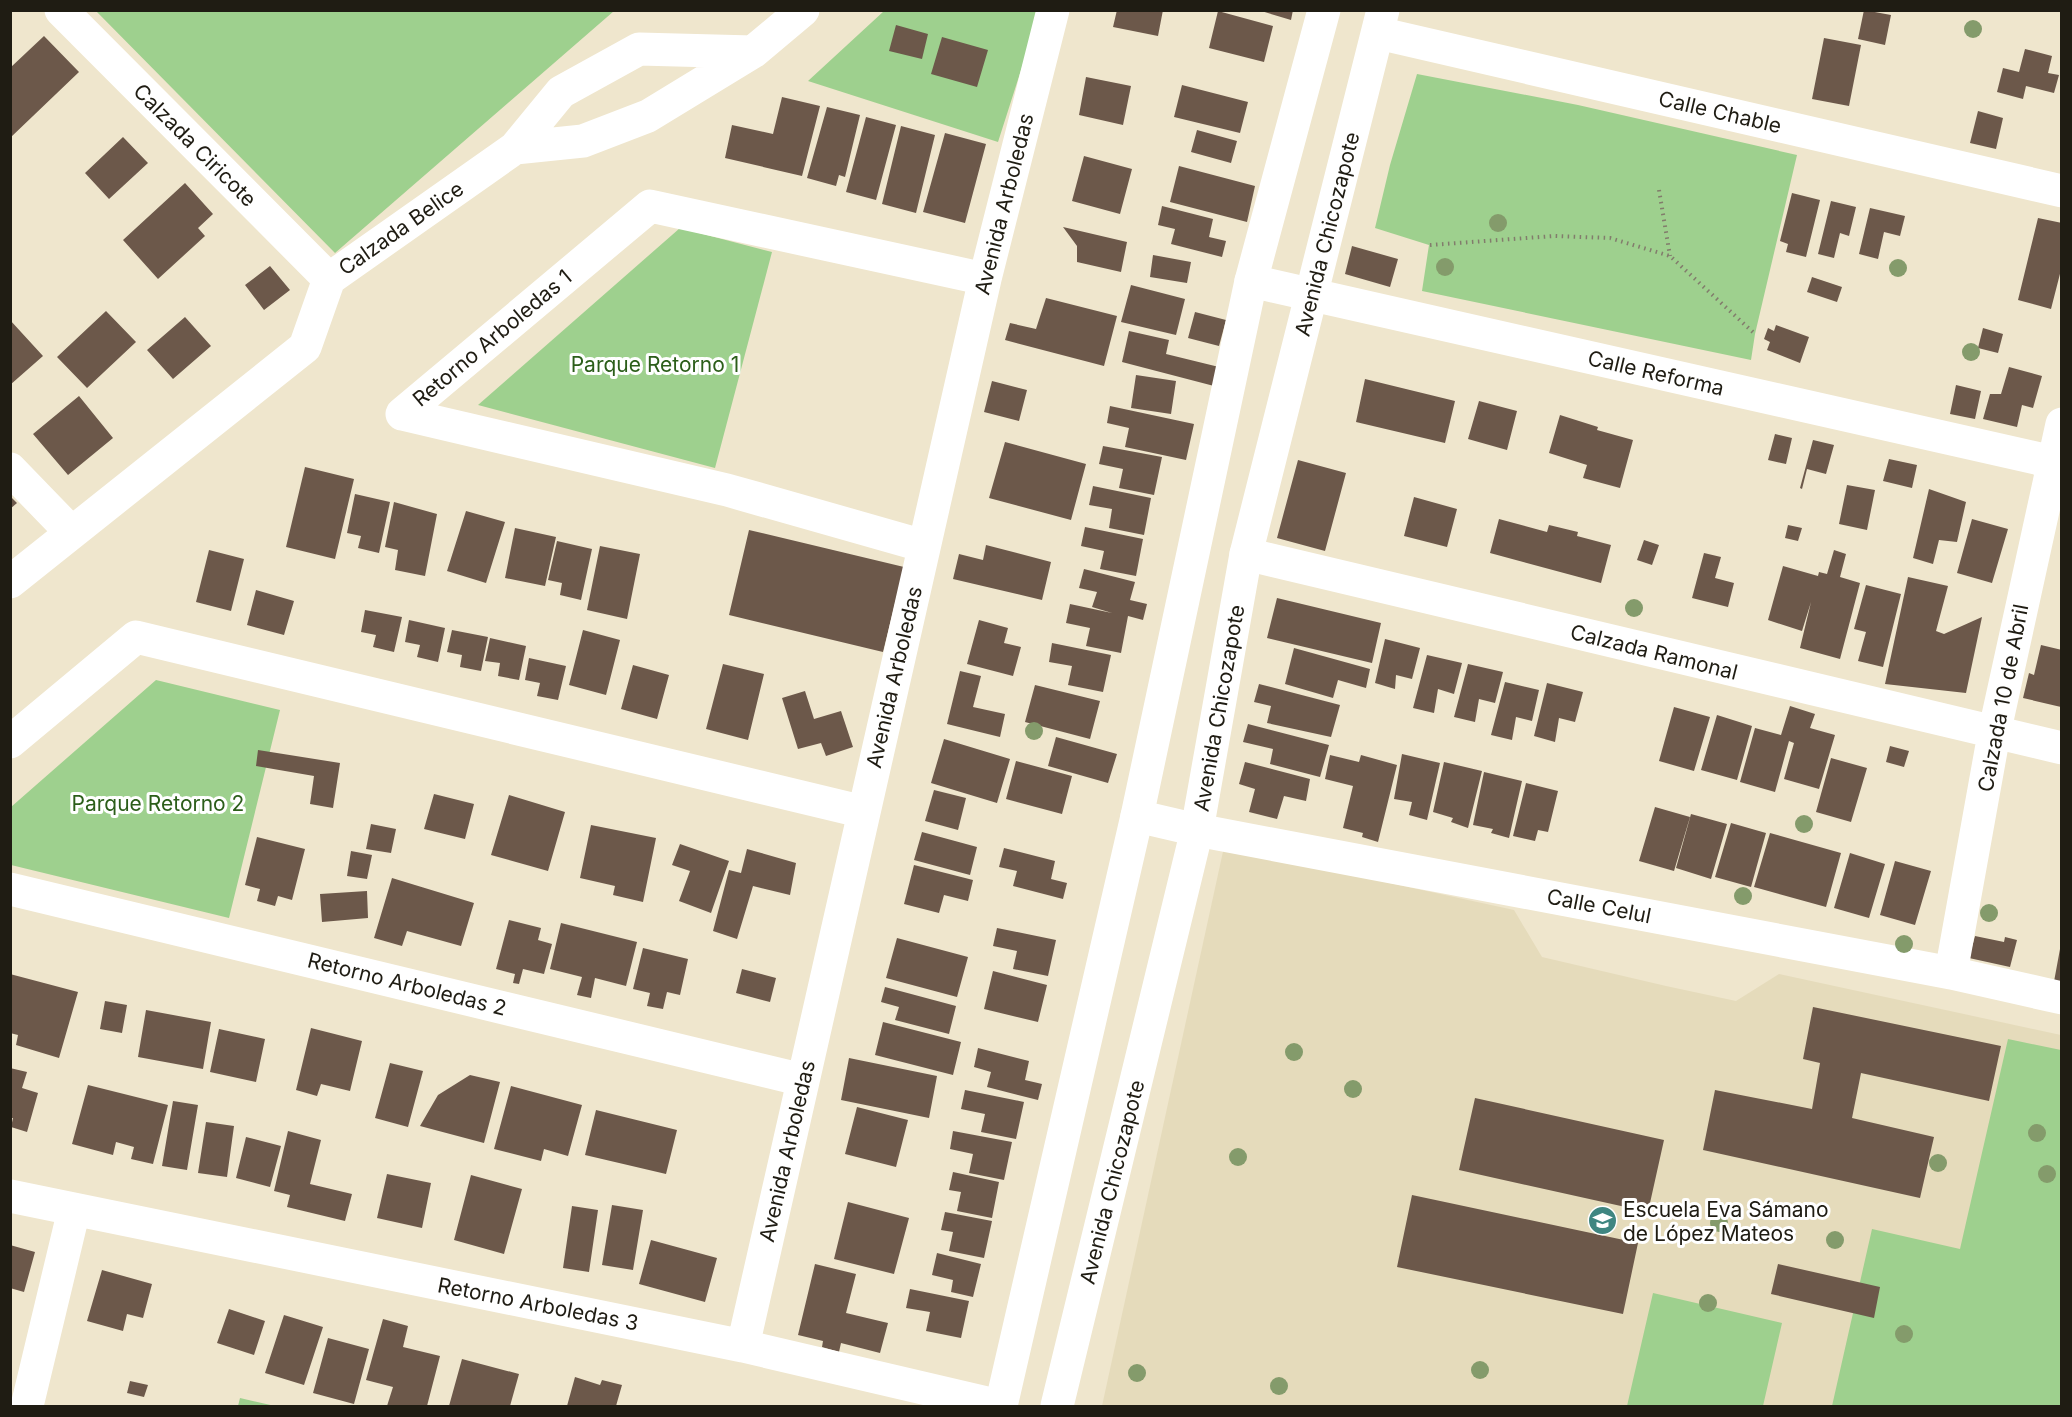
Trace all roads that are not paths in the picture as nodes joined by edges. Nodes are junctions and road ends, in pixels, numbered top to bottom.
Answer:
1 (61, 10) edge
2 (803, 10) edge
3 (1053, 10) edge
4 (1324, 10) edge
5 (1381, 22) edge
6 (753, 52) junction
7 (515, 148) junction
8 (2061, 191) edge
9 (330, 279) junction
10 (984, 279) junction
11 (1251, 281) junction
12 (1311, 294) junction
13 (2061, 424) edge
14 (2057, 463) edge
15 (10, 469) edge
16 (71, 532) junction
17 (924, 546) junction
18 (1246, 554) junction
19 (10, 582) edge
20 (1994, 734) junction
21 (10, 742) edge
22 (2061, 748) edge
23 (864, 812) junction
24 (1137, 816) junction
25 (1197, 830) junction
26 (10, 889) edge
27 (1951, 973) junction
28 (2061, 998) edge
29 (803, 1080) junction
30 (10, 1196) edge
31 (74, 1210) junction
32 (743, 1346) junction
33 (27, 1407) edge
34 (1001, 1407) edge
35 (1058, 1407) edge

1 - 9 street, Calzada Ciricote
2 - 6 street, Calzada Belice
3 - 10 street, Avenida Arboledas
4 - 11 street
5 - 8 street, Calle Chable
5 - 12 street, Avenida Chicozapote
6 - 7 street, Calzada Belice
6 - 7 street
7 - 9 street, Calzada Belice
9 - 16 street, Calzada Belice
10 - 17 street, Avenida Arboledas
10 - 17 street, Retorno Arboledas 1
11 - 12 street, Calle Reforma
11 - 24 street
12 - 14 street, Calle Reforma
12 - 18 street, Avenida Chicozapote
13 - 14 street, Calzada 10 de Abril
14 - 20 street, Calzada 10 de Abril
15 - 16 street
16 - 19 street, Calzada Belice
17 - 23 street, Avenida Arboledas
18 - 20 street, Calzada Ramonal
18 - 25 street, Avenida Chicozapote
20 - 22 street, Calzada Ramonal
20 - 27 street, Calzada 10 de Abril
21 - 23 street
23 - 29 street, Avenida Arboledas
24 - 25 street, Calle Celul
24 - 34 street
25 - 27 street, Calle Celul
25 - 35 street, Avenida Chicozapote
26 - 29 street, Retorno Arboledas 2
27 - 28 street, Calle Celul
29 - 32 street, Avenida Arboledas
30 - 31 street, Retorno Arboledas 3
31 - 32 street, Retorno Arboledas 3
31 - 33 street
32 - 34 street, Retorno Arboledas 3

